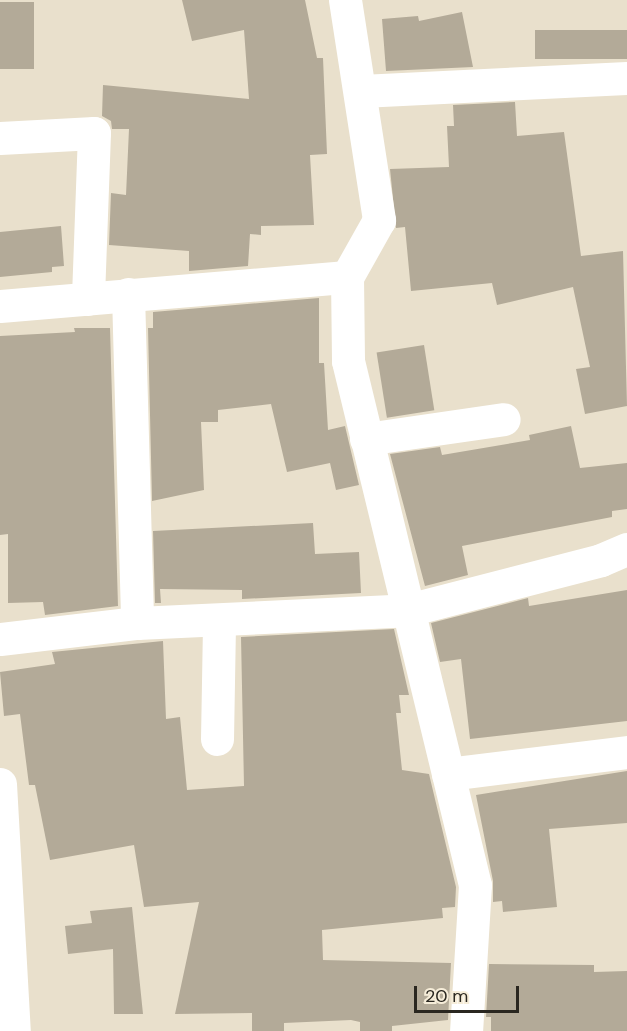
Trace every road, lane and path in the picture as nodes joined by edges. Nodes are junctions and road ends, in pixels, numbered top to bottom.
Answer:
1 (345, 0) edge
2 (627, 78) edge
3 (361, 91) junction
4 (0, 138) edge
5 (346, 277) junction
6 (128, 294) junction
7 (88, 299) junction
8 (0, 306) edge
9 (504, 419) dead end
10 (366, 440) junction
11 (627, 549) edge
12 (408, 610) junction
13 (219, 620) junction
14 (137, 623) junction
15 (0, 639) edge
16 (217, 739) dead end
17 (627, 752) edge
18 (448, 774) junction
19 (0, 784) edge
20 (14, 1031) edge
21 (466, 1031) edge

1 - 3 street
2 - 3 street
3 - 5 street
4 - 7 street
5 - 6 street
5 - 10 street
6 - 7 street
6 - 14 street
7 - 8 street
9 - 10 street
10 - 12 street
11 - 12 street
12 - 13 street
12 - 18 street
13 - 14 street
13 - 16 street
14 - 15 street
17 - 18 street
18 - 21 street
19 - 20 street

